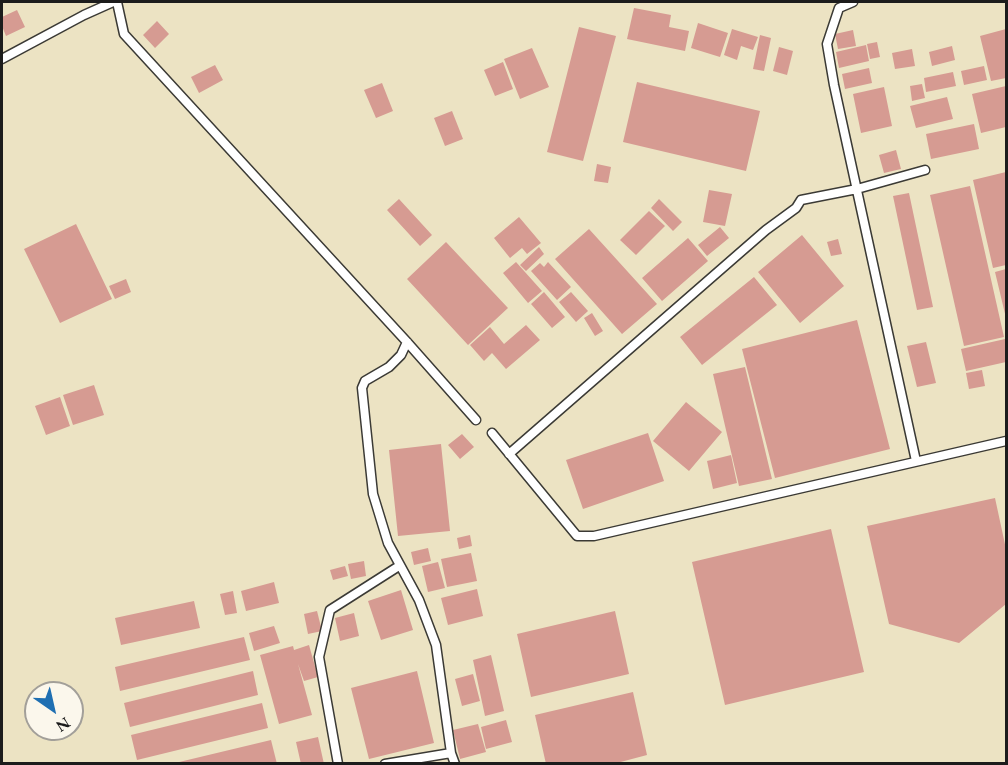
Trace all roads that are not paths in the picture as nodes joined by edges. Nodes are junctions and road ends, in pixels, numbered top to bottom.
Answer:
1 (115, 2) edge
2 (852, 2) edge
3 (2, 59) edge
4 (925, 170) dead end
5 (857, 189) junction
6 (408, 342) junction
7 (476, 420) dead end
8 (492, 433) dead end
9 (1006, 441) edge
10 (509, 454) junction
11 (916, 461) junction
12 (399, 566) junction
13 (451, 753) junction
14 (338, 764) edge
15 (385, 764) edge
16 (455, 764) edge

1 - 3 lane
1 - 6 lane
2 - 5 lane
4 - 5 lane
5 - 10 lane
5 - 11 lane
6 - 7 lane
6 - 12 lane
8 - 10 lane
9 - 11 lane
10 - 11 lane
12 - 13 lane
12 - 14 lane
13 - 15 lane
13 - 16 lane

